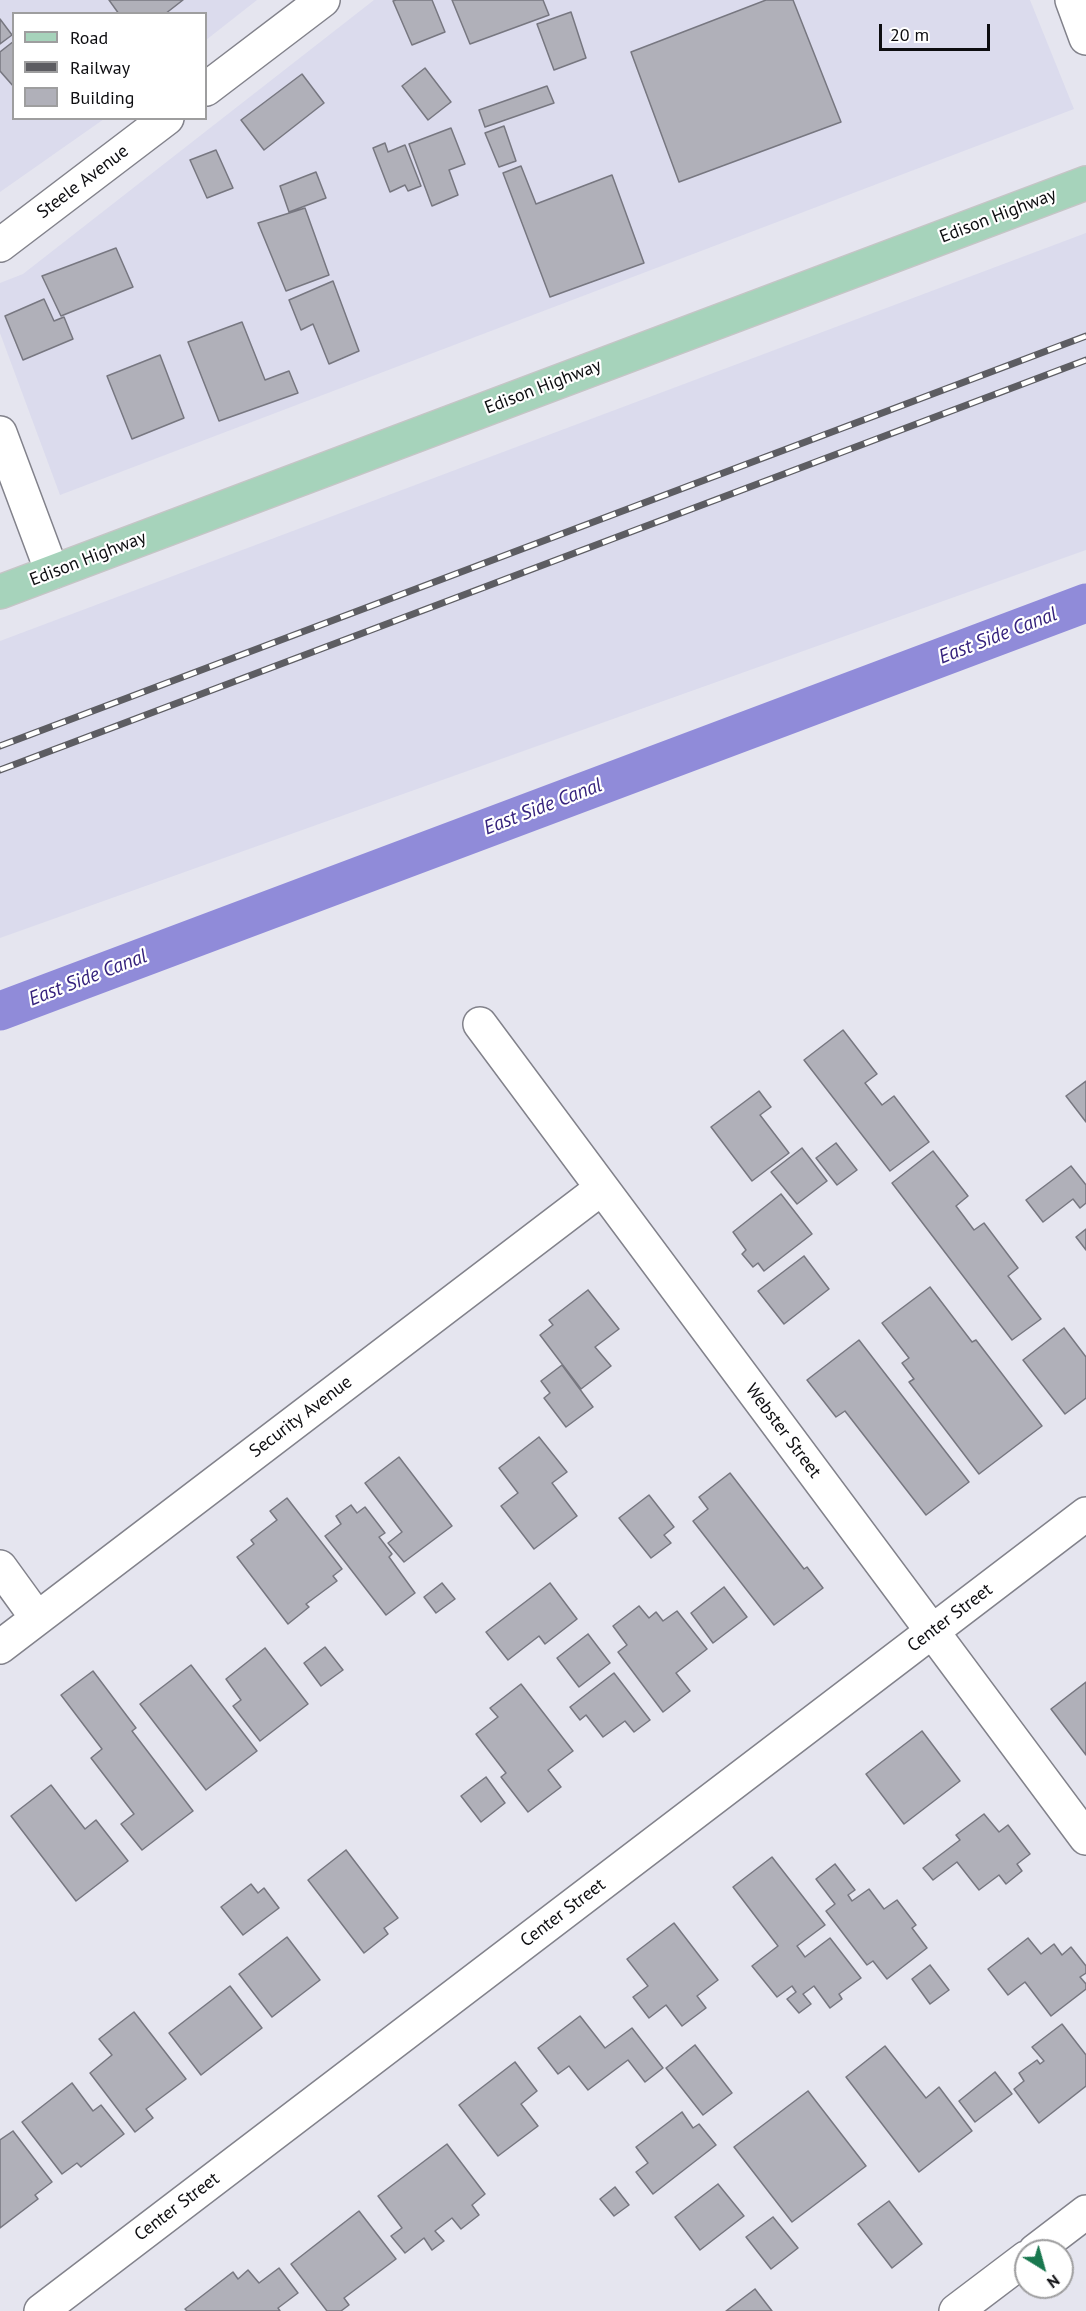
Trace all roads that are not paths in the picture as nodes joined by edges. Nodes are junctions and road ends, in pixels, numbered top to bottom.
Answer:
1 (323, 0) edge
2 (1072, 0) edge
3 (1086, 38) edge
4 (207, 88) edge
5 (164, 120) edge
6 (1086, 183) edge
7 (0, 245) edge
8 (0, 433) edge
9 (52, 572) junction
10 (0, 592) edge
11 (480, 1024) dead end
12 (602, 1188) junction
13 (1086, 1514) edge
14 (0, 1567) edge
15 (38, 1618) junction
16 (932, 1631) junction
17 (0, 1647) edge
18 (1086, 1838) edge
19 (1086, 2212) edge
20 (1051, 2239) edge
21 (1014, 2267) edge
22 (40, 2311) edge
23 (956, 2311) edge

1 - 4 street
2 - 3 street
5 - 7 street, Steele Avenue
6 - 9 main road, Edison Highway
8 - 9 street
9 - 10 main road, Edison Highway
11 - 12 street, Webster Street
12 - 15 street, Security Avenue
12 - 16 street, Webster Street
13 - 16 street, Center Street
14 - 15 street
15 - 17 street, Security Avenue
16 - 18 street, Webster Street
16 - 22 street, Center Street
19 - 20 street
21 - 23 street

